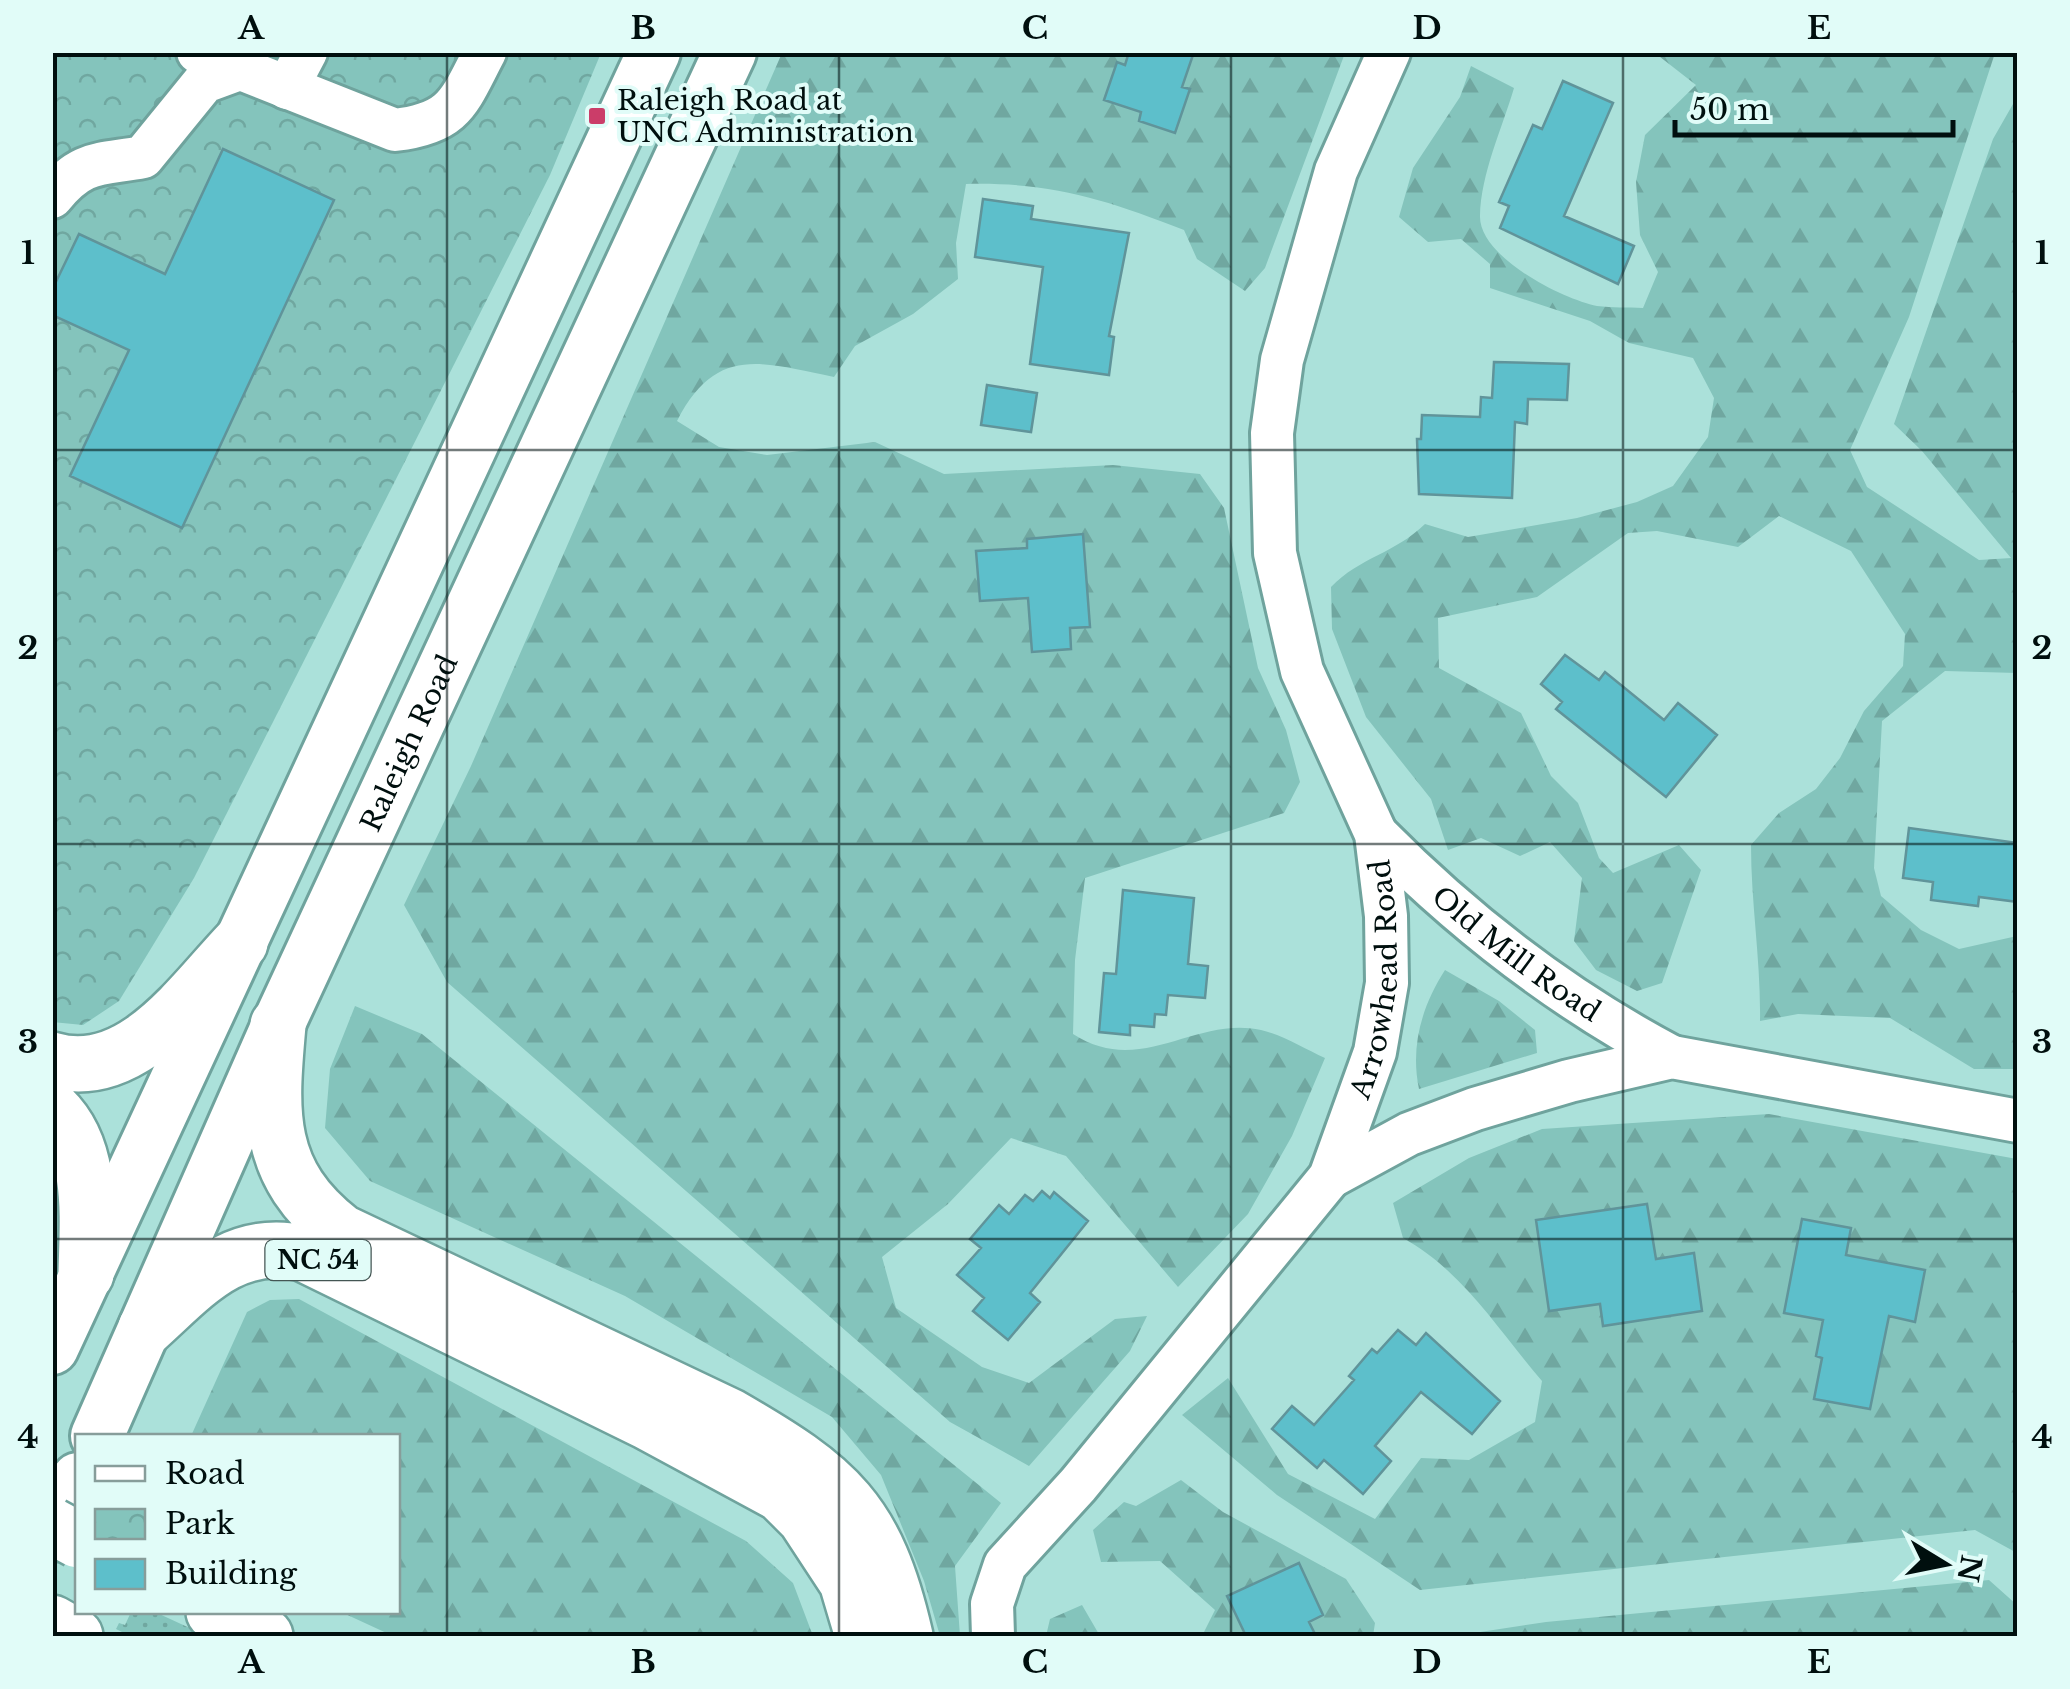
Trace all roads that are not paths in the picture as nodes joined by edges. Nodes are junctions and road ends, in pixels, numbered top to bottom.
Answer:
1 (198, 52) edge
2 (486, 52) edge
3 (654, 52) edge
4 (730, 52) edge
5 (1388, 52) edge
6 (242, 68) junction
7 (296, 70) edge
8 (52, 197) edge
9 (1376, 834) junction
10 (240, 943) junction
11 (278, 1025) junction
12 (1672, 1057) junction
13 (52, 1060) edge
14 (52, 1109) edge
15 (2018, 1121) edge
16 (1330, 1177) junction
17 (86, 1274) junction
18 (146, 1328) junction
19 (52, 1348) edge
20 (98, 1434) edge
21 (75, 1485) edge
22 (52, 1526) edge
23 (52, 1534) edge
24 (75, 1538) edge
25 (218, 1614) edge
26 (52, 1623) edge
27 (75, 1636) edge
28 (265, 1636) edge
29 (863, 1636) edge
30 (906, 1636) edge
31 (993, 1636) edge

1 - 6 street
2 - 7 street
3 - 10 main road
4 - 11 main road, Raleigh Road
5 - 9 street, Arrowhead Road
6 - 7 street
6 - 8 street
9 - 12 street, Old Mill Road
9 - 16 street, Arrowhead Road
10 - 13 highway
10 - 17 main road
11 - 18 main road, Raleigh Road
11 - 30 highway
12 - 15 street, Old Mill Road
12 - 16 street, Old Mill Road
14 - 17 highway
16 - 31 street, Arrowhead Road
17 - 19 main road
18 - 20 main road, Raleigh Road / NC 54
18 - 29 highway, NC 54
21 - 23 main road
22 - 24 highway, bridge
25 - 28 highway
26 - 27 highway

